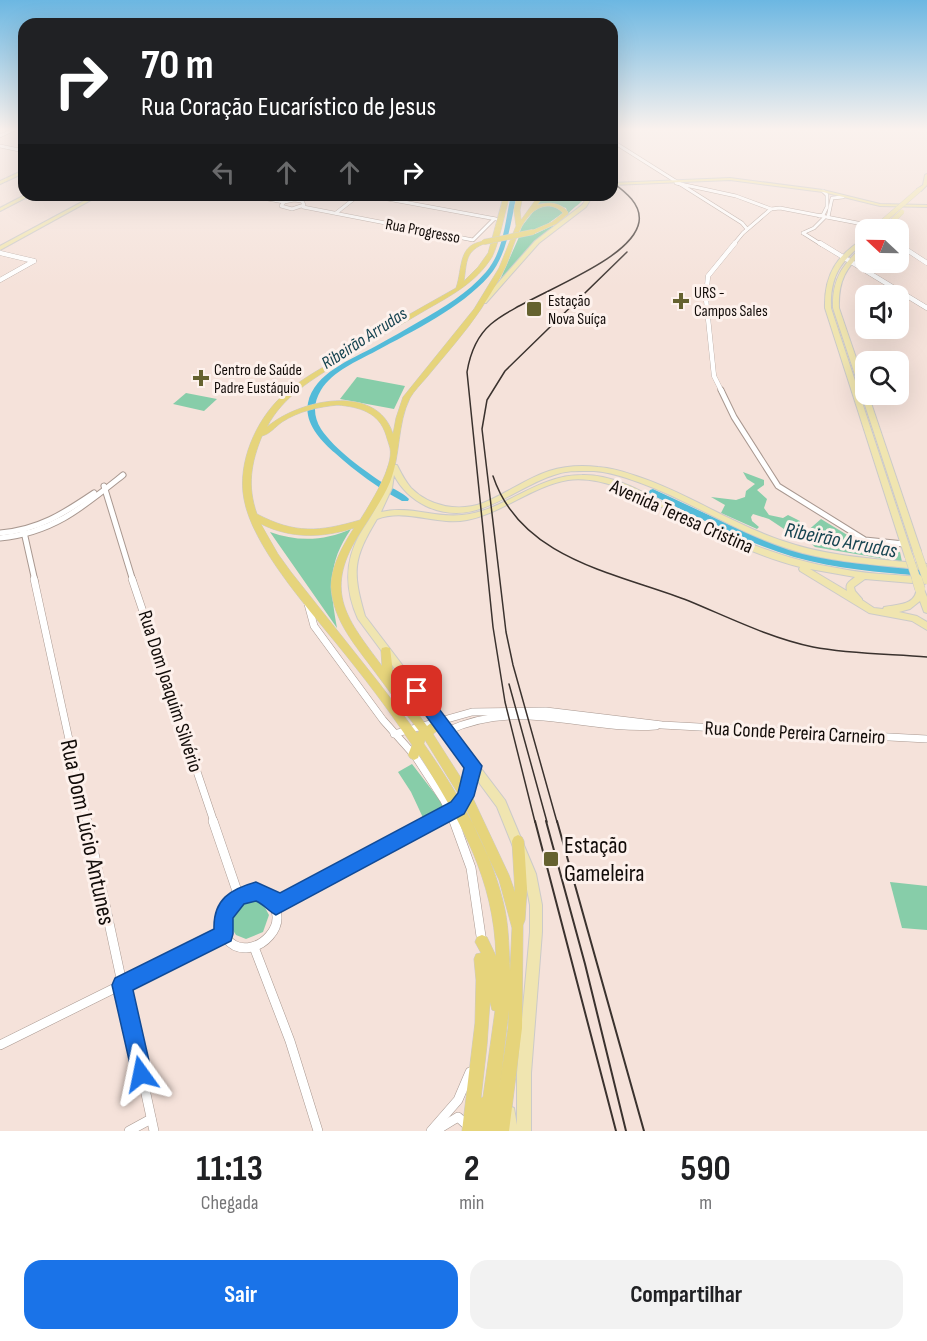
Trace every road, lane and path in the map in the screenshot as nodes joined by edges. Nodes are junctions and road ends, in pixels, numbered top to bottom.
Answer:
1 (675, 182) junction
2 (679, 182) edge
3 (724, 182) edge
4 (740, 182) edge
5 (747, 182) edge
6 (618, 184) edge
7 (687, 185) junction
8 (924, 191) edge
9 (825, 192) junction
10 (843, 198) junction
11 (18, 201) edge
12 (87, 201) edge
13 (279, 201) edge
14 (292, 201) edge
15 (301, 201) edge
16 (351, 201) edge
17 (399, 201) edge
18 (505, 201) edge
19 (519, 201) edge
20 (537, 201) edge
21 (587, 201) edge
22 (284, 202) junction
23 (832, 202) junction
24 (303, 207) junction
25 (827, 207) junction
26 (927, 207) edge
27 (771, 209) junction
28 (0, 210) edge
29 (530, 210) junction
30 (336, 213) junction
31 (824, 217) junction
32 (498, 219) junction
33 (889, 219) edge
34 (894, 219) edge
35 (742, 223) junction
36 (855, 223) edge
37 (752, 224) junction
38 (519, 226) junction
39 (747, 229) junction
40 (0, 250) edge
41 (909, 251) edge
42 (855, 253) edge
43 (855, 256) edge
44 (487, 261) junction
45 (848, 262) junction
46 (927, 263) edge
47 (464, 267) junction
48 (0, 280) edge
49 (459, 289) junction
50 (927, 308) edge
51 (477, 310) junction
52 (256, 442) junction
53 (392, 463) junction
54 (121, 475) dead end
55 (636, 478) junction
56 (604, 481) junction
57 (105, 487) junction
58 (658, 488) junction
59 (381, 498) junction
60 (649, 499) junction
61 (254, 516) junction
62 (373, 518) junction
63 (360, 523) junction
64 (0, 533) edge
65 (25, 535) junction
66 (0, 538) edge
67 (904, 544) junction
68 (792, 563) junction
69 (927, 567) edge
70 (863, 576) junction
71 (927, 581) edge
72 (920, 590) junction
73 (307, 600) junction
74 (927, 610) edge
75 (927, 627) edge
76 (386, 651) junction
77 (389, 686) junction
78 (444, 726) junction
79 (418, 731) junction
80 (394, 734) junction
81 (927, 739) edge
82 (414, 755) junction
83 (473, 766) junction
84 (466, 796) junction
85 (454, 810) junction
86 (518, 841) junction
87 (239, 897) junction
88 (276, 905) junction
89 (518, 928) junction
90 (224, 934) junction
91 (482, 942) junction
92 (254, 947) junction
93 (481, 959) junction
94 (122, 985) junction
95 (500, 1019) junction
96 (0, 1046) edge
97 (501, 1079) junction
98 (151, 1119) junction
99 (472, 1130) edge
100 (129, 1131) edge
101 (154, 1131) edge
102 (318, 1131) edge
103 (433, 1131) edge
104 (486, 1131) edge
105 (501, 1131) edge
106 (511, 1131) edge
107 (524, 1131) edge

1 - 2 main road
1 - 6 main road
1 - 7 main road
3 - 7 main road
4 - 9 main road
5 - 9 main road
7 - 27 street
7 - 35 street
8 - 33 main road, bridge
8 - 34 main road, bridge
9 - 10 main road
9 - 25 street
9 - 26 main road
10 - 23 street
10 - 26 main road
11 - 28 main road
12 - 40 main road
13 - 22 street
14 - 22 street
15 - 24 street
16 - 30 street
17 - 32 street
18 - 32 highway
19 - 38 highway
20 - 29 highway
21 - 51 main road
22 - 24 street, Rua Progresso
23 - 25 street
23 - 31 street
24 - 30 street, Rua Progresso
25 - 31 street
27 - 31 street
27 - 37 street
29 - 38 highway
29 - 47 highway, bridge
30 - 32 street, Rua Progresso
31 - 36 street
31 - 45 street
32 - 44 highway
35 - 37 street
35 - 39 street
37 - 39 street
38 - 51 highway
39 - 67 street
40 - 48 street
41 - 46 street
42 - 45 main road
43 - 45 main road
44 - 47 highway
44 - 49 highway
45 - 50 street
45 - 67 main road
45 - 71 main road, bridge
47 - 49 highway
49 - 52 highway
51 - 53 highway
52 - 53 highway
52 - 61 highway
53 - 55 main road, Avenida Teresa Cristina
53 - 59 highway
54 - 57 street
55 - 56 main road
55 - 58 main road, Avenida Teresa Cristina
56 - 60 main road, Avenida Teresa Cristina
56 - 62 main road, Avenida Teresa Cristina
57 - 65 street
57 - 87 street, Rua Dom Joaquim Silvério
58 - 60 main road
58 - 69 main road, Avenida Teresa Cristina
59 - 62 main road
59 - 63 highway
60 - 68 main road, Avenida Teresa Cristina
61 - 63 highway
61 - 73 highway
62 - 63 main road, Avenida Teresa Cristina
62 - 76 main road
63 - 77 highway
64 - 65 street
65 - 66 street
65 - 94 street, Rua Dom Lúcio Antunes
67 - 72 main road, bridge
68 - 70 main road, Avenida Teresa Cristina
68 - 75 main road
70 - 71 main road, Avenida Teresa Cristina
70 - 72 main road
72 - 74 main road
73 - 79 highway
73 - 80 street
76 - 77 highway
76 - 78 main road
77 - 79 highway
78 - 79 highway
78 - 81 street, Rua Conde Pereira Carneiro
78 - 83 main road
79 - 80 street
79 - 82 highway
79 - 84 highway
79 - 85 highway
80 - 82 street
82 - 85 street
83 - 84 street
83 - 86 main road
84 - 85 street
84 - 89 highway
85 - 88 street
85 - 91 street
85 - 95 highway
86 - 89 highway
86 - 107 main road
87 - 88 street
87 - 90 street
88 - 92 street
89 - 97 highway
90 - 92 street
90 - 94 street
91 - 93 street
91 - 95 highway
92 - 102 street
93 - 99 highway
93 - 103 street
94 - 96 street
94 - 98 street, Rua Dom Lúcio Antunes
95 - 97 highway
97 - 99 highway
97 - 104 highway
97 - 105 highway
97 - 106 main road
98 - 100 street
98 - 101 street, Rua Dom Lúcio Antunes
99 - 103 street

